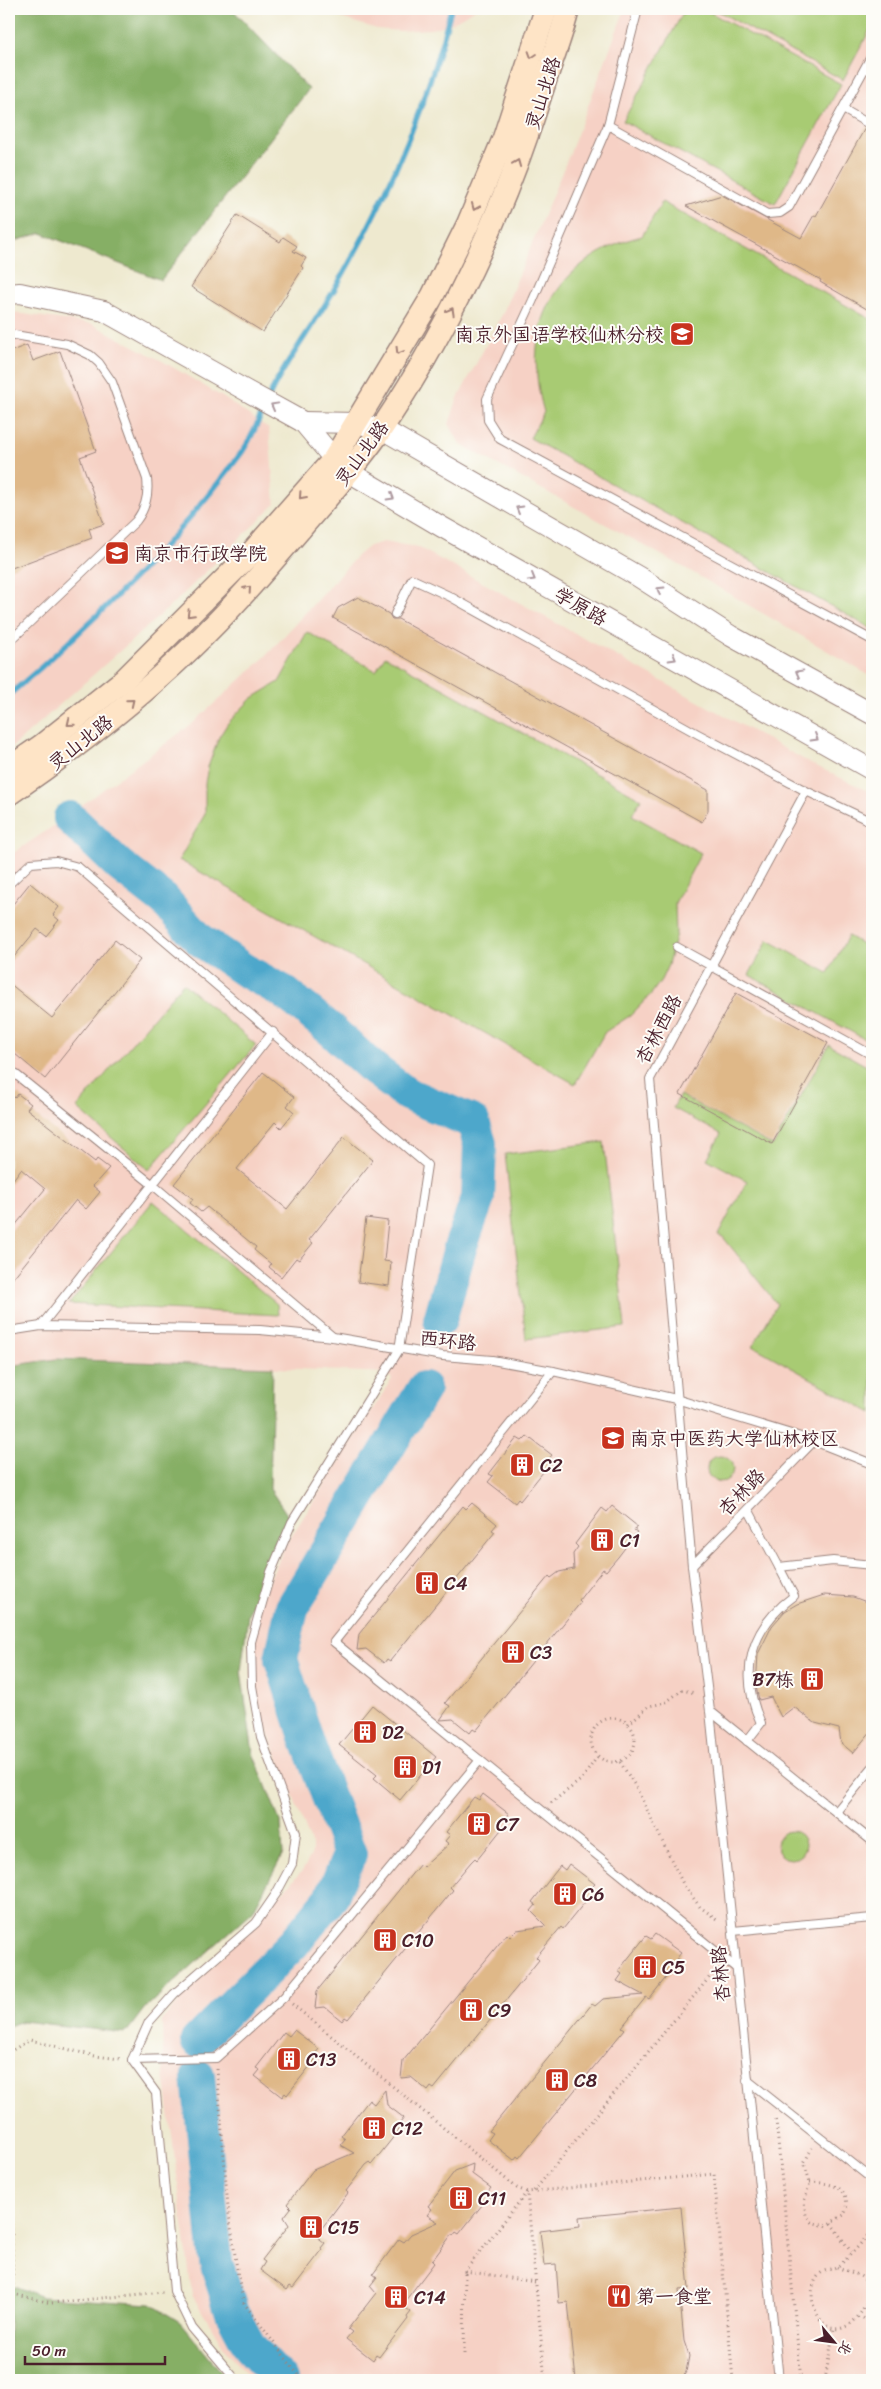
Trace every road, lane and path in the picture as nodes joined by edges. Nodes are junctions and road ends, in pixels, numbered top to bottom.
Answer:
1 (546, 9) edge
2 (568, 9) edge
3 (638, 9) edge
4 (872, 55) edge
5 (842, 109) junction
6 (867, 123) dead end
7 (608, 125) junction
8 (9, 294) edge
9 (9, 334) edge
10 (303, 422) junction
11 (356, 423) junction
12 (382, 429) junction
13 (342, 465) junction
14 (395, 614) dead end
15 (872, 640) edge
16 (9, 642) edge
17 (872, 714) edge
18 (9, 768) edge
19 (872, 770) edge
20 (806, 791) junction
21 (9, 794) edge
22 (872, 822) edge
23 (9, 884) edge
24 (677, 947) dead end
25 (710, 966) junction
26 (273, 1032) junction
27 (872, 1056) edge
28 (9, 1069) edge
29 (153, 1185) junction
30 (41, 1326) junction
31 (9, 1331) edge
32 (334, 1338) junction
33 (399, 1350) junction
34 (553, 1371) junction
35 (676, 1399) junction
36 (814, 1441) junction
37 (872, 1464) edge
38 (748, 1509) junction
39 (872, 1565) edge
40 (692, 1566) junction
41 (780, 1567) junction
42 (708, 1695) junction
43 (710, 1711) junction
44 (628, 1724) junction
45 (747, 1741) junction
46 (597, 1756) junction
47 (480, 1760) junction
48 (620, 1762) junction
49 (872, 1768) edge
50 (542, 1810) junction
51 (836, 1812) junction
52 (872, 1841) edge
53 (872, 1918) edge
54 (733, 1930) junction
55 (725, 1958) junction
56 (735, 1967) junction
57 (284, 1998) junction
58 (9, 2052) edge
59 (216, 2058) junction
60 (132, 2060) junction
61 (747, 2080) junction
62 (9, 2094) edge
63 (774, 2102) junction
64 (819, 2137) junction
65 (872, 2179) edge
66 (810, 2182) junction
67 (526, 2192) junction
68 (534, 2192) junction
69 (831, 2223) junction
70 (872, 2230) edge
71 (851, 2252) junction
72 (837, 2267) junction
73 (466, 2271) junction
74 (535, 2282) junction
75 (174, 2291) junction
76 (863, 2318) junction
77 (872, 2324) edge
78 (834, 2328) junction
79 (464, 2354) dead end
80 (872, 2376) edge
81 (236, 2380) edge
82 (302, 2380) edge
83 (545, 2380) edge
84 (733, 2380) edge
85 (779, 2380) edge
86 (801, 2380) edge
87 (825, 2380) edge
88 (869, 2380) edge

1 -> 11 main road, 灵山北路
12 -> 2 main road, 灵山北路
3 - 7 lane
4 - 5 lane
5 - 6 lane
5 - 7 lane
7 - 15 lane
10 -> 8 street, 学原路
9 - 16 lane
10 - 11 street, 学原路
10 - 13 street, 学原路
11 - 12 street, 学原路
11 - 13 main road, 灵山北路
12 - 13 main road, 灵山北路
17 -> 12 street, 学原路
13 -> 18 main road, 灵山北路
13 -> 19 street, 学原路
21 -> 13 main road, 灵山北路
14 - 20 lane
20 - 22 lane
20 - 25 lane, 杏林西路
23 - 26 lane
24 - 25 lane
25 - 27 lane
25 - 35 lane, 杏林西路
26 - 29 lane
26 - 33 lane
28 - 29 lane
29 - 30 lane
29 - 32 lane
30 - 31 lane, 西环路
30 - 32 lane, 西环路
32 - 33 lane, 西环路
33 - 34 lane, 西环路
33 - 60 lane
34 - 35 lane, 西环路
34 - 47 lane
35 - 36 lane, 西环路
35 - 40 lane, 杏林路
36 - 37 lane, 西环路
36 - 38 lane, 杏林路
38 - 40 lane, 杏林路
38 - 41 lane
39 - 41 lane
40 - 42 lane, 杏林路
41 - 45 lane
42 - 43 lane, 杏林路
42 - 44 path
43 - 45 lane
43 - 54 lane, 杏林路
44 - 46 path
44 - 48 path
45 - 51 lane
46 - 48 path
46 - 50 path
47 - 50 lane
47 - 57 lane
48 - 54 path
49 - 51 lane
50 - 55 lane
51 - 52 lane
53 - 54 lane
54 - 56 lane, 杏林路
55 - 56 lane
55 - 68 path
56 - 61 lane, 杏林路
57 - 59 lane
57 - 67 path
58 - 60 path
59 - 60 lane
59 - 82 path
60 - 75 lane
61 - 63 lane
61 - 85 lane, 杏林路
62 - 75 path
63 - 64 lane
63 - 86 path
64 - 65 lane
64 - 66 path
66 - 69 path
66 - 69 path
67 - 68 path
67 - 73 path
67 - 74 path
68 - 84 path
69 - 71 path
70 - 71 path
71 - 72 path
72 - 76 path
72 - 78 path
73 - 74 path
73 - 79 path
74 - 83 path
75 - 81 lane
76 - 77 path
76 - 78 path
78 - 87 path
80 - 88 path

